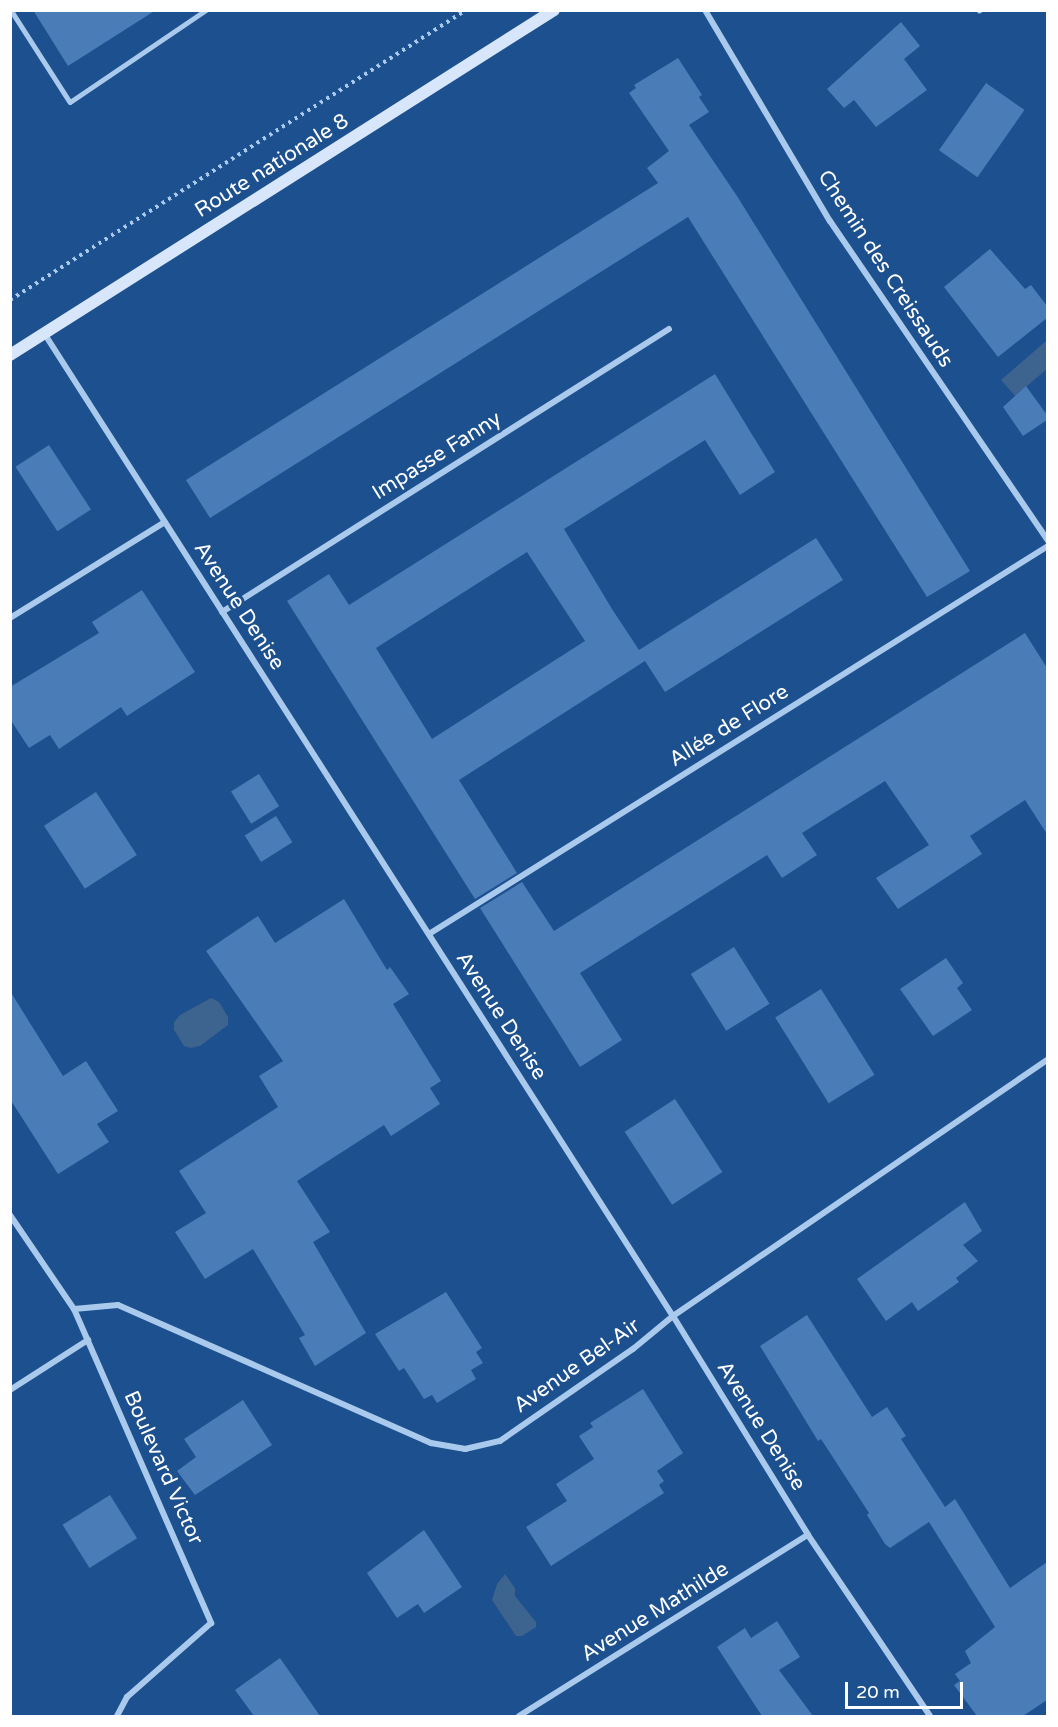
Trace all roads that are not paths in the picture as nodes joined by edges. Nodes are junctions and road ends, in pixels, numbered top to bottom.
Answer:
1 (11, 10) edge
2 (206, 10) edge
3 (554, 10) edge
4 (705, 10) edge
5 (669, 329) dead end
6 (44, 332) junction
7 (10, 355) edge
8 (165, 522) junction
9 (1047, 541) edge
10 (1047, 546) edge
11 (222, 612) junction
12 (10, 618) edge
13 (429, 934) junction
14 (1047, 1059) edge
15 (10, 1215) edge
16 (74, 1309) junction
17 (673, 1316) junction
18 (88, 1340) junction
19 (10, 1390) edge
20 (808, 1535) junction
21 (117, 1716) edge
22 (519, 1716) edge
23 (930, 1716) edge

1 - 2 lane
3 - 6 main road, Route nationale 8
4 - 9 street, Chemin des Creissauds
5 - 11 street, Impasse Fanny
6 - 7 main road, Route nationale 8
6 - 8 street, Avenue Denise
8 - 11 street, Avenue Denise
8 - 12 street
10 - 13 street, Allée de Flore
11 - 13 street, Avenue Denise
13 - 17 street, Avenue Denise
14 - 17 street, Avenue Bel-Air
15 - 16 street, Boulevard Victor
16 - 17 street, Avenue Bel-Air
16 - 18 street, Boulevard Victor
17 - 20 street, Avenue Denise
18 - 19 street
18 - 21 street, Boulevard Victor
20 - 22 street, Avenue Mathilde
20 - 23 street, Avenue Denise

